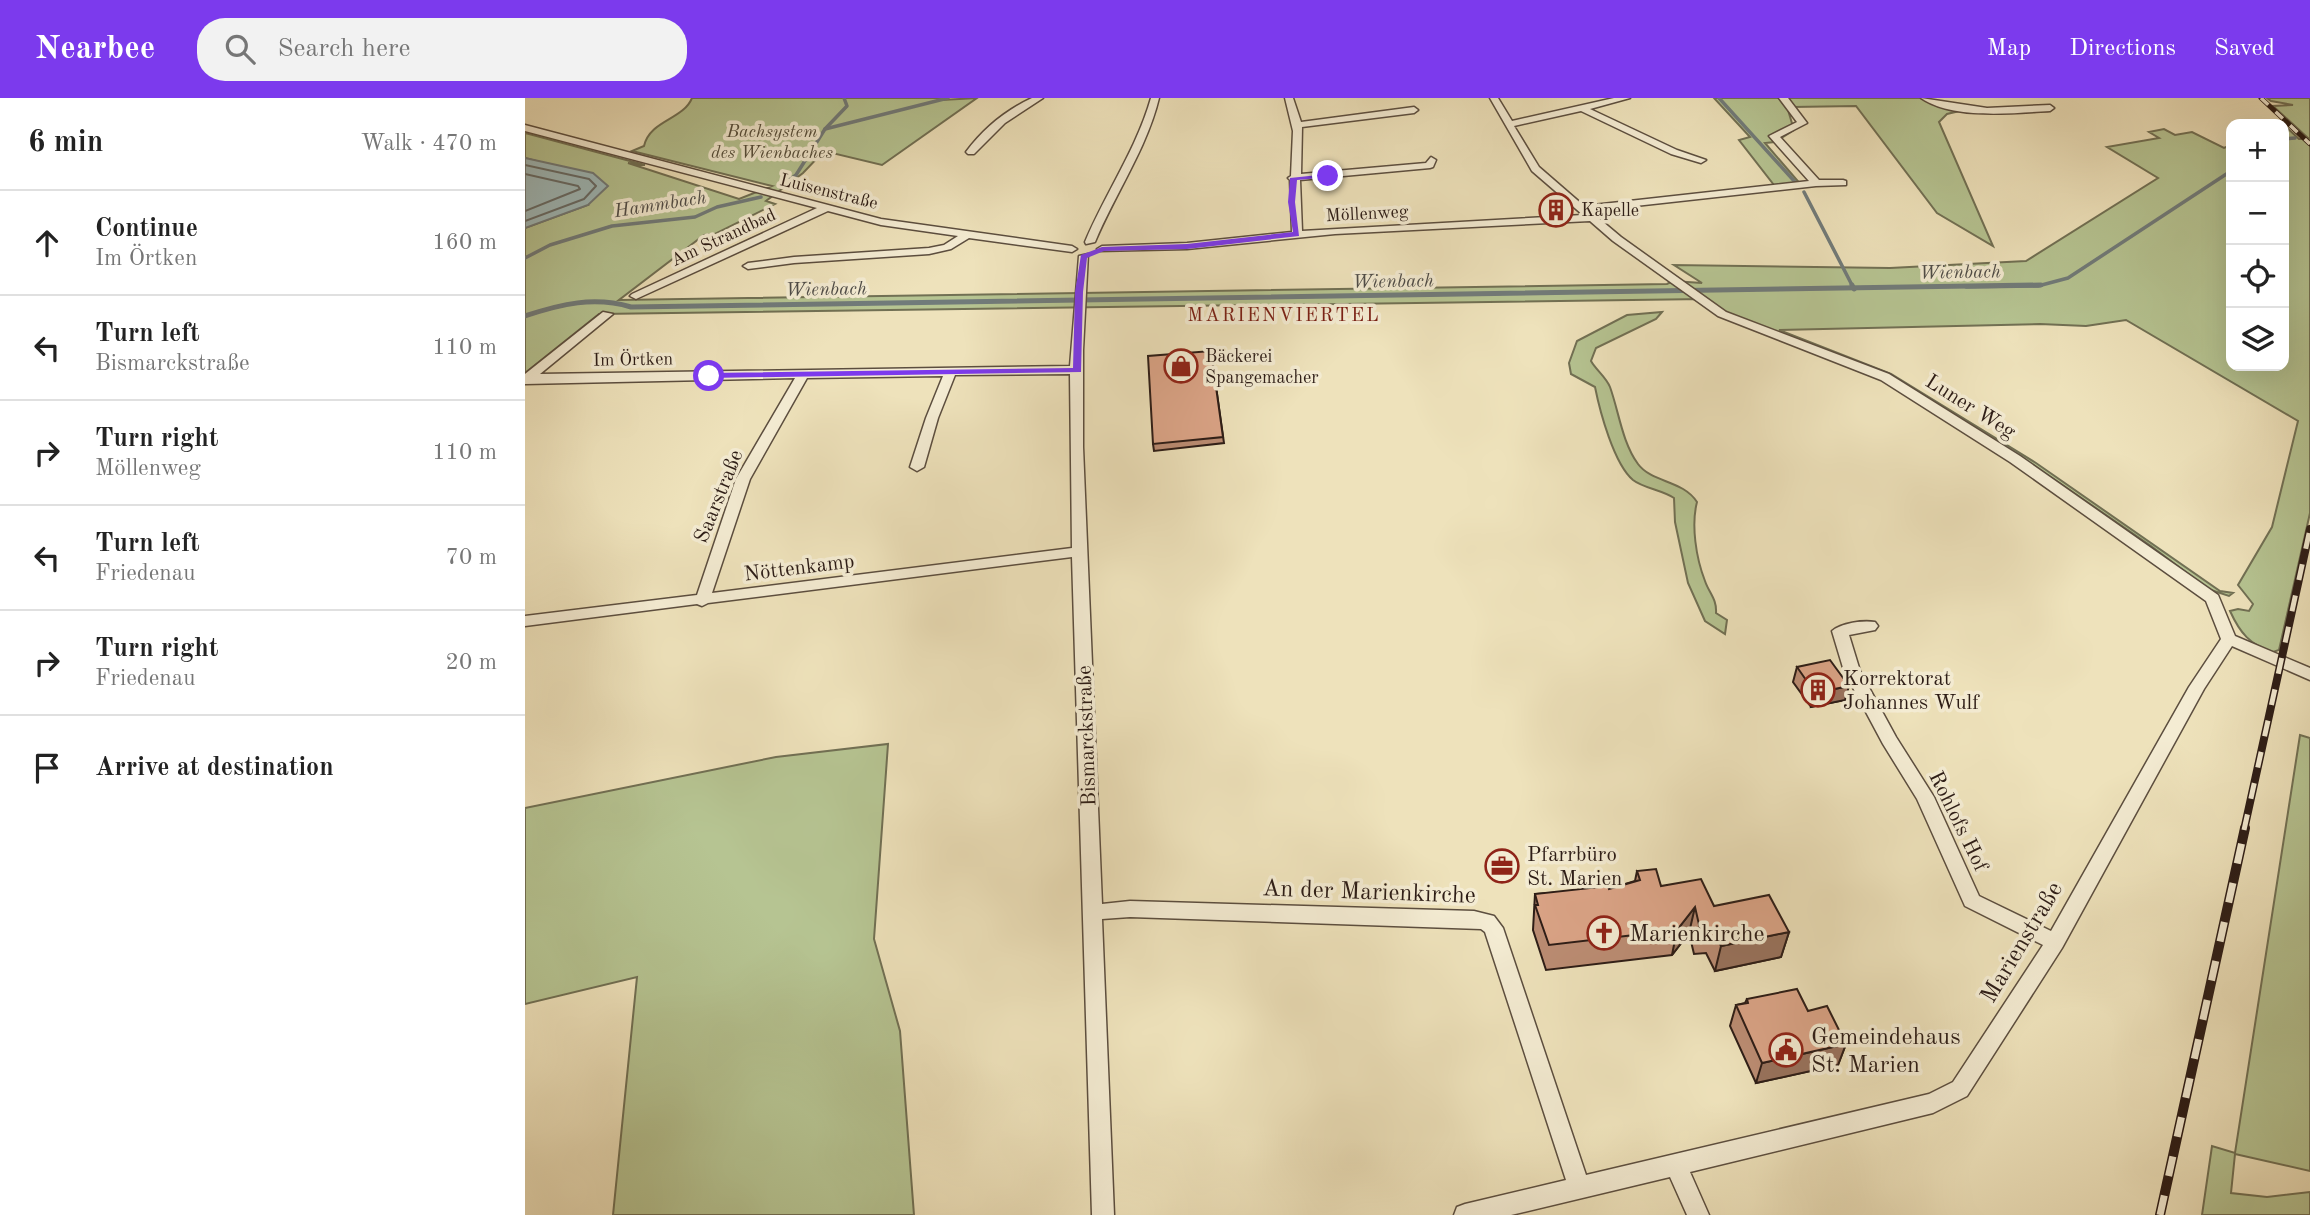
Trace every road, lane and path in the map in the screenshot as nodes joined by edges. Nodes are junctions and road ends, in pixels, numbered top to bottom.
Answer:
1 (1039, 98) edge
2 (1155, 98) edge
3 (1289, 98) edge
4 (1494, 98) edge
5 (1626, 98) edge
6 (1783, 98) edge
7 (1925, 98) edge
8 (2050, 108) dead end
9 (1584, 109) junction
10 (1414, 110) dead end
11 (1509, 124) junction
12 (1299, 125) junction
13 (525, 128) edge
14 (971, 152) dead end
15 (1431, 160) dead end
16 (1701, 160) dead end
17 (1293, 178) junction
18 (1816, 183) junction
19 (1843, 183) dead end
20 (824, 209) junction
21 (1580, 209) junction
22 (1591, 218) junction
23 (1297, 234) junction
24 (965, 236) junction
25 (1090, 242) junction
26 (1072, 249) junction
27 (1102, 249) junction
28 (1084, 256) junction
29 (748, 266) dead end
30 (636, 296) dead end
31 (607, 314) dead end
32 (1078, 370) junction
33 (950, 373) junction
34 (803, 374) junction
35 (526, 379) edge
36 (917, 467) dead end
37 (1078, 552) junction
38 (702, 601) junction
39 (525, 621) edge
40 (1870, 626) dead end
41 (2229, 639) junction
42 (2310, 674) edge
43 (1093, 912) junction
44 (2055, 942) junction
45 (1676, 1164) junction
46 (1579, 1187) junction
47 (1521, 1208) edge
48 (1104, 1215) edge
49 (1465, 1215) edge
50 (1698, 1215) edge

1 - 14 street
2 - 25 street
3 - 12 street
4 - 11 street, Luner Weg
5 - 9 street
6 - 18 street
7 - 8 street
9 - 11 street
9 - 16 street
10 - 12 street
11 - 21 street, Luner Weg
12 - 17 street
13 - 20 street, Luisenstraße
15 - 17 street
17 - 23 street
18 - 19 street
18 - 21 street
20 - 24 street, Luisenstraße
20 - 30 street, Am Strandbad
21 - 22 street, Luner Weg
22 - 23 street, Möllenweg
22 - 41 street, Luner Weg
23 - 27 street, Möllenweg
24 - 26 street, Luisenstraße
24 - 29 street
25 - 26 street
25 - 27 street
26 - 28 street
27 - 28 street
28 - 32 street, Bismarckstraße
31 - 35 street
32 - 33 street, Im Örtken
32 - 37 street, Bismarckstraße
33 - 34 street, Im Örtken
33 - 36 street
34 - 35 street, Im Örtken
34 - 38 street, Saarstraße
37 - 38 street, Nöttenkamp
37 - 43 street, Bismarckstraße
38 - 39 street, Nöttenkamp
40 - 44 street, Rohlofs Hof
41 - 42 street
41 - 44 street, Marienstraße
43 - 46 street, An der Marienkirche
43 - 48 street, Bismarckstraße
44 - 45 street, Marienstraße
45 - 46 street, Marienstraße
45 - 50 street
46 - 47 street, Marienstraße
47 - 49 street, Marienstraße

